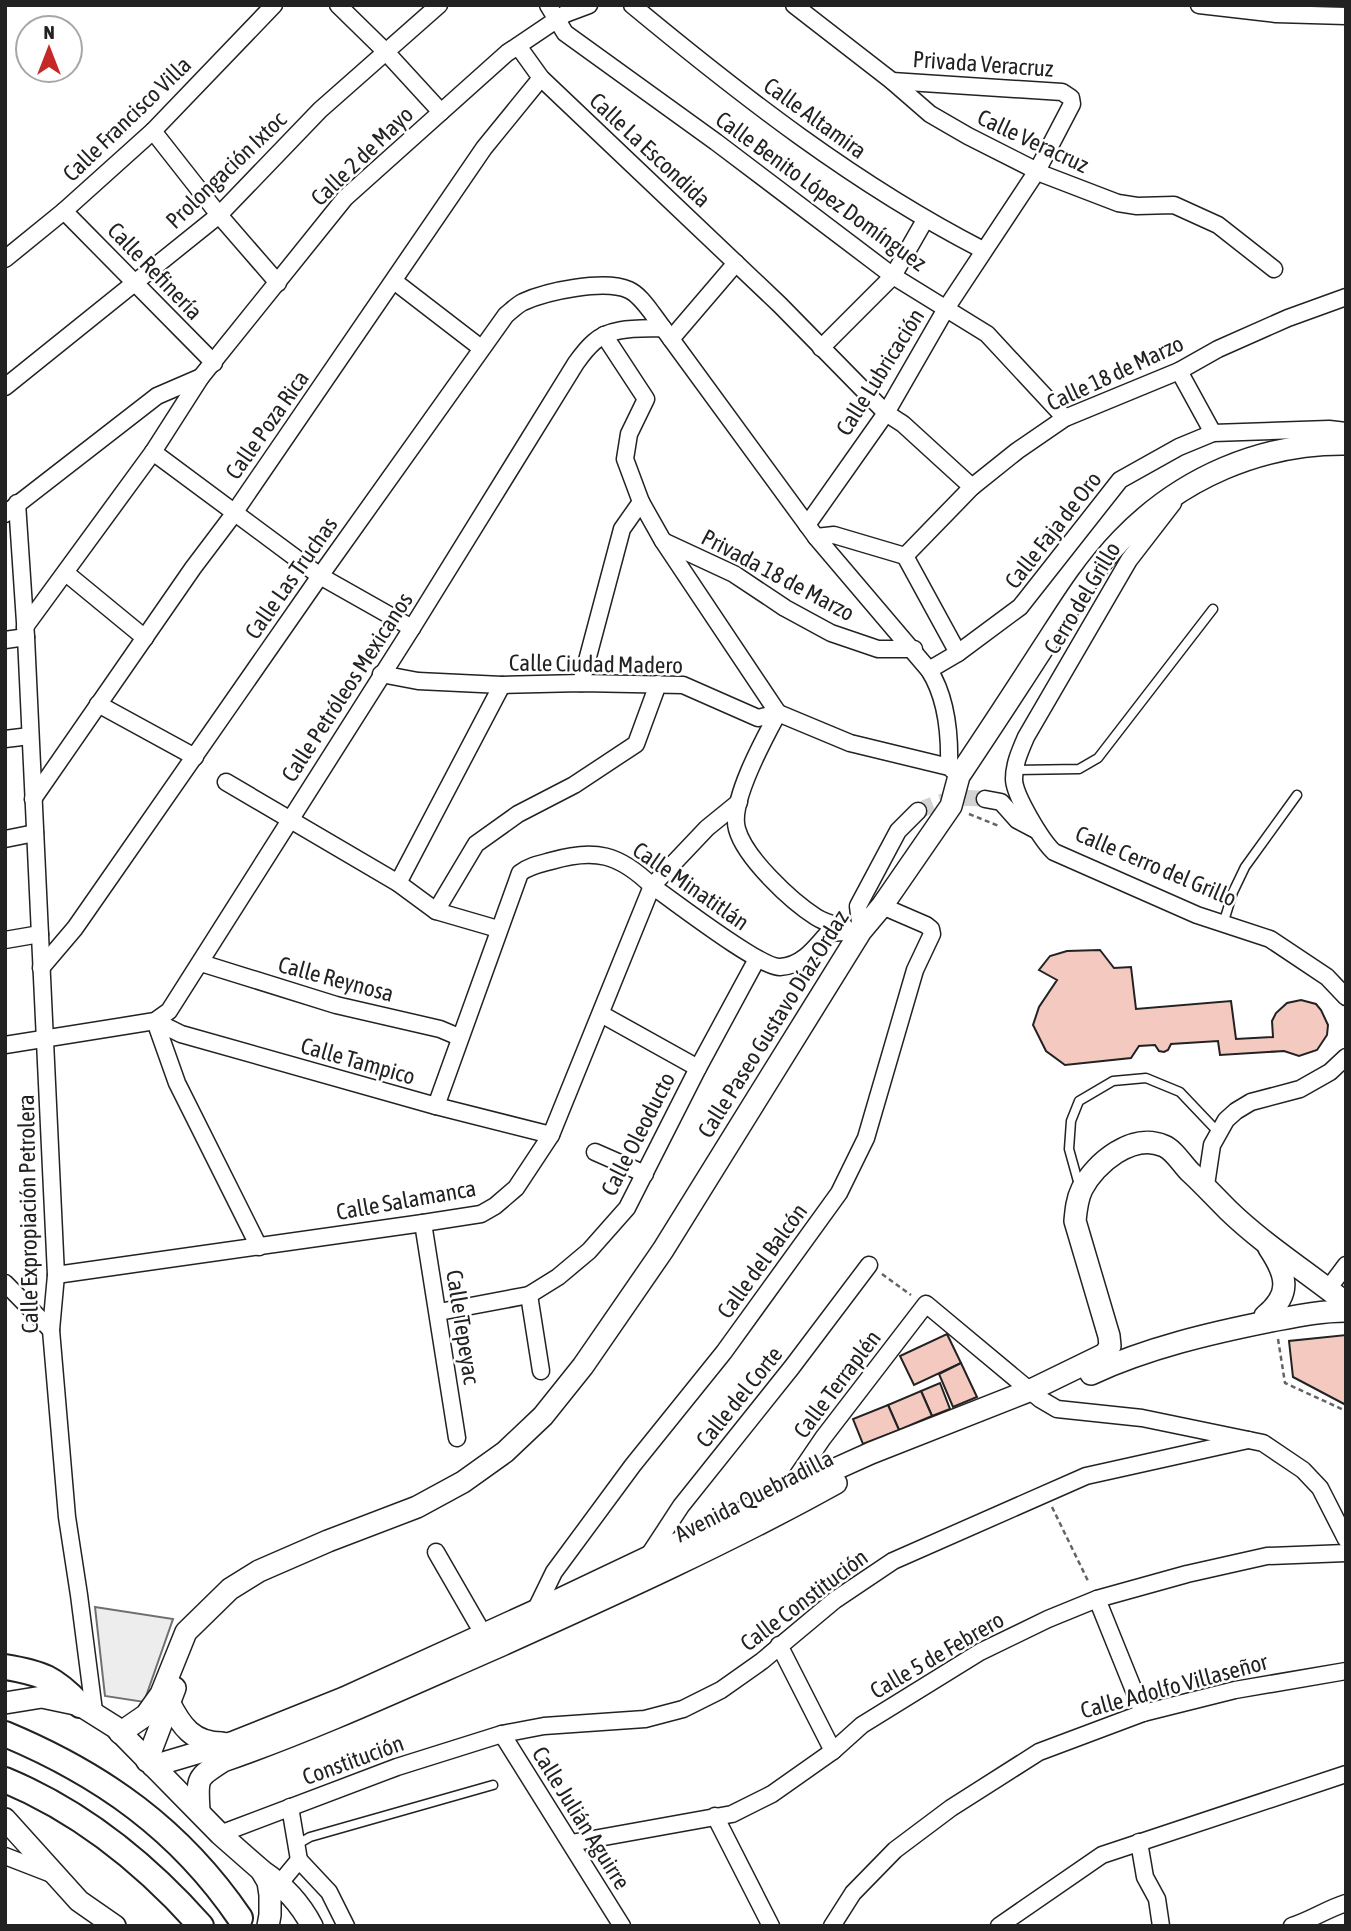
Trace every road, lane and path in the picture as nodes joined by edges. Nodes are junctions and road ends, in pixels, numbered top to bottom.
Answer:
1 (274, 5) edge
2 (338, 5) edge
3 (439, 5) edge
4 (589, 5) edge
5 (632, 5) edge
6 (794, 5) edge
7 (1199, 5) edge
8 (1277, 10) edge
9 (553, 12) edge
10 (1346, 16) edge
11 (518, 46) junction
12 (386, 52) junction
13 (538, 73) junction
14 (892, 80) junction
15 (441, 112) junction
16 (153, 131) junction
17 (1037, 172) junction
18 (64, 211) junction
19 (219, 215) junction
20 (925, 220) junction
21 (983, 250) junction
22 (5, 259) edge
23 (736, 263) junction
24 (1275, 268) dead end
25 (893, 276) junction
26 (394, 282) junction
27 (135, 283) junction
28 (278, 283) junction
29 (1346, 298) edge
30 (947, 307) junction
31 (667, 334) junction
32 (604, 335) junction
33 (481, 348) junction
34 (821, 348) junction
35 (214, 363) junction
36 (1179, 371) junction
37 (201, 377) junction
38 (5, 387) edge
39 (886, 413) junction
40 (1065, 418) junction
41 (1346, 431) edge
42 (1213, 433) junction
43 (1346, 444) edge
44 (153, 452) junction
45 (972, 487) junction
46 (1185, 488) junction
47 (641, 502) junction
48 (11, 509) edge
49 (234, 513) junction
50 (811, 531) junction
51 (663, 541) junction
52 (905, 556) junction
53 (66, 573) junction
54 (320, 576) junction
55 (1213, 609) dead end
56 (412, 628) junction
57 (26, 632) junction
58 (145, 638) junction
59 (5, 640) edge
60 (914, 649) junction
61 (958, 653) junction
62 (929, 670) junction
63 (381, 674) junction
64 (581, 683) junction
65 (658, 684) junction
66 (502, 685) junction
67 (99, 704) junction
68 (778, 713) junction
69 (30, 736) junction
70 (5, 739) edge
71 (195, 757) junction
72 (1014, 770) junction
73 (954, 772) junction
74 (226, 782) dead end
75 (1297, 795) dead end
76 (33, 799) junction
77 (985, 799) tunnel mouth
78 (739, 802) junction
79 (951, 806) junction
80 (918, 811) tunnel mouth
81 (289, 819) junction
82 (1007, 829) dead end
83 (1036, 830) junction
84 (35, 834) junction
85 (5, 839) edge
86 (398, 883) junction
87 (652, 886) junction
88 (882, 906) junction
89 (436, 911) junction
90 (1223, 924) junction
91 (498, 929) junction
92 (861, 931) junction
93 (40, 934) junction
94 (5, 940) edge
95 (757, 959) junction
96 (201, 963) junction
97 (41, 968) junction
98 (1346, 997) edge
99 (601, 1013) junction
100 (155, 1021) junction
101 (46, 1037) junction
102 (459, 1037) junction
103 (5, 1045) edge
104 (1346, 1057) edge
105 (698, 1068) junction
106 (436, 1106) junction
107 (1219, 1132) junction
108 (551, 1135) junction
109 (595, 1152) dead end
110 (645, 1174) junction
111 (1206, 1185) junction
112 (1080, 1192) junction
113 (424, 1223) junction
114 (1262, 1238) junction
115 (259, 1247) junction
116 (869, 1265) joint
117 (1346, 1265) edge
118 (56, 1275) junction
119 (5, 1283) edge
120 (1328, 1289) junction
121 (529, 1295) junction
122 (1346, 1303) edge
123 (926, 1304) junction
124 (1346, 1311) edge
125 (439, 1312) junction
126 (1270, 1318) junction
127 (51, 1330) junction
128 (541, 1371) dead end
129 (1036, 1394) junction
130 (1346, 1411) edge
131 (457, 1438) dead end
132 (1248, 1440) junction
133 (785, 1493) junction
134 (1046, 1494) junction
135 (1346, 1539) edge
136 (436, 1552) dead end
137 (1346, 1553) edge
138 (647, 1558) junction
139 (1097, 1599) junction
140 (206, 1612) junction
141 (539, 1619) junction
142 (488, 1642) junction
143 (779, 1645) junction
144 (5, 1667) edge
145 (1346, 1671) edge
146 (19, 1696) edge
147 (169, 1702) junction
148 (87, 1708) junction
149 (1143, 1713) junction
150 (120, 1733) junction
151 (5, 1734) edge
152 (502, 1734) junction
153 (234, 1742) junction
154 (833, 1751) junction
155 (150, 1764) junction
156 (1346, 1774) edge
157 (5, 1780) edge
158 (493, 1785) dead end
159 (290, 1807) junction
160 (199, 1810) junction
161 (715, 1816) junction
162 (5, 1819) edge
163 (220, 1833) junction
164 (1139, 1842) junction
165 (571, 1843) junction
166 (298, 1852) junction
167 (5, 1856) edge
168 (54, 1875) junction
169 (275, 1889) junction
170 (79, 1901) junction
171 (1346, 1903) edge
172 (240, 1918) dead end
173 (1303, 1924) edge
174 (100, 1926) edge
175 (115, 1926) edge
176 (201, 1926) edge
177 (268, 1926) edge
178 (312, 1926) edge
179 (346, 1926) edge
180 (622, 1926) edge
181 (771, 1926) edge
182 (832, 1926) edge
183 (999, 1926) edge
184 (1161, 1926) edge

1 - 16 street, Calle Francisco Villa
2 - 12 street
3 - 12 street, Prolongación Ixtoc
4 - 9 street, Calle 2 de Mayo
5 - 20 street, Calle Altamira
6 - 14 street, Calle Veracruz
7 - 8 street
8 - 10 street
9 - 11 street, Calle 2 de Mayo
9 - 25 street, Calle Benito López Domínguez
11 - 13 street, Calle La Escondida
11 - 15 street, Calle 2 de Mayo
12 - 15 street
12 - 19 street, Prolongación Ixtoc
13 - 23 street, Calle La Escondida
13 - 26 street, Calle Poza Rica
14 - 17 street, Calle Veracruz
14 - 17 street, Privada Veracruz
15 - 28 street, Calle 2 de Mayo
16 - 18 street, Calle Francisco Villa
16 - 19 street
17 - 21 street, Calle Lubricación
17 - 24 street, Calle Veracruz
18 - 22 street, Calle Francisco Villa
18 - 27 street, Calle Refinería
19 - 27 street, Prolongación Ixtoc
19 - 28 street
20 - 21 street, Calle Altamira
20 - 25 street
21 - 30 street, Calle Lubricación
23 - 31 street
23 - 34 street, Calle La Escondida
25 - 30 street, Calle Benito López Domínguez
25 - 34 street
26 - 33 street
26 - 49 street, Calle Poza Rica
27 - 35 street, Calle Refinería
27 - 38 street, Prolongación Ixtoc
28 - 35 street, Calle 2 de Mayo
29 - 36 street, Calle 18 de Marzo
30 - 39 street, Calle Lubricación
30 - 40 street, Calle Benito López Domínguez
31 - 32 street
31 - 33 street, Calle Las Truchas
31 - 50 street
32 - 47 street
32 - 56 street, Calle Petróleos Mexicanos
33 - 54 street, Calle Las Truchas
34 - 39 street, Calle La Escondida
35 - 37 street, Calle 2 de Mayo
36 - 40 street, Calle 18 de Marzo
36 - 42 street
37 - 44 street, Calle 2 de Mayo
37 - 48 street, Calle 2 de Mayo
39 - 45 street, Calle La Escondida
39 - 50 street, Calle Lubricación
40 - 45 street, Calle 18 de Marzo
41 - 42 street, Calle Faja de Oro
42 - 61 street, Calle Faja de Oro
43 - 46 street, Calle Paseo Gustavo Díaz Ordaz
44 - 49 street
44 - 53 street, Calle 2 de Mayo
45 - 52 street, Calle 18 de Marzo
46 - 72 street, Cerro del Grillo
46 - 73 street, Calle Paseo Gustavo Díaz Ordaz
47 - 51 street
47 - 64 street
48 - 57 street, Calle Expropiación Petrolera
49 - 54 street
49 - 58 street, Calle Poza Rica
50 - 52 street
50 - 60 street
51 - 60 street, Privada 18 de Marzo
51 - 68 street
52 - 61 street
53 - 57 street, Calle 2 de Mayo
53 - 58 street
54 - 56 street
54 - 71 street, Calle Las Truchas
55 - 72 lane
56 - 63 street, Calle Petróleos Mexicanos
57 - 59 street
57 - 69 street, Calle Expropiación Petrolera
58 - 67 street, Calle Poza Rica
60 - 62 street
61 - 62 street, Calle Faja de Oro
62 - 73 street
63 - 66 street, Calle Ciudad Madero
63 - 81 street, Calle Petróleos Mexicanos
64 - 65 street, Calle Ciudad Madero
64 - 66 street, Calle Ciudad Madero
65 - 68 street, Calle Ciudad Madero
65 - 89 street
66 - 86 street
67 - 71 street
67 - 76 street, Calle Poza Rica
68 - 73 street, Calle Ciudad Madero
68 - 78 street
69 - 70 street
69 - 76 street, Calle Expropiación Petrolera
71 - 97 street, Calle Las Truchas
72 - 83 street, Calle Cerro del Grillo
73 - 79 street, Calle Paseo Gustavo Díaz Ordaz
74 - 81 street
75 - 90 lane
76 - 84 street, Calle Expropiación Petrolera
77 - 83 street
78 - 87 street, Calle Salamanca
78 - 92 street
79 - 82 path
79 - 88 street, Calle Paseo Gustavo Díaz Ordaz
80 - 92 street
81 - 86 street
81 - 96 street, Calle Petróleos Mexicanos
83 - 90 street, Calle Cerro del Grillo
84 - 85 street
84 - 93 street, Calle Expropiación Petrolera
86 - 89 street
87 - 91 street, Calle Minatitlán
87 - 95 street, Calle Minatitlán
87 - 99 street, Calle Salamanca
88 - 92 street, Calle Paseo Gustavo Díaz Ordaz
88 - 141 street, Calle del Balcón
89 - 91 street
90 - 98 street, Calle Cerro del Grillo
91 - 102 street, Calle Minatitlán
92 - 95 street, Calle Minatitlán
92 - 140 street, Calle Paseo Gustavo Díaz Ordaz
93 - 94 street
93 - 97 street, Calle Expropiación Petrolera
95 - 105 street, Calle Oleoducto
96 - 100 street, Calle Petróleos Mexicanos
96 - 102 street, Calle Reynosa
97 - 101 street, Calle Expropiación Petrolera
99 - 105 street
99 - 108 street, Calle Salamanca
100 - 101 street
100 - 106 street, Calle Tampico
100 - 115 street
101 - 103 street
101 - 118 street, Calle Expropiación Petrolera
102 - 106 street, Calle Minatitlán
104 - 107 street
105 - 110 street, Calle Oleoducto
106 - 108 street, Calle Tampico
107 - 111 street
107 - 112 lane
108 - 113 street, Calle Salamanca
109 - 110 street
110 - 121 street, Calle Oleoducto
111 - 112 street
111 - 114 street
112 - 129 street, Avenida Quebradilla
113 - 115 street, Calle Salamanca
113 - 125 street, Calle Tepeyac
114 - 120 street
114 - 126 street
115 - 118 street, Calle Salamanca
116 - 123 path
116 - 138 street, Calle del Corte
117 - 120 street
118 - 127 street, Calle Expropiación Petrolera
119 - 127 street
120 - 122 street
120 - 126 street
121 - 125 street, Calle Oleoducto
121 - 128 street
123 - 129 street
123 - 133 street, Calle Terraplén
124 - 126 street, Avenida Quebradilla
125 - 131 street, Calle Tepeyac
126 - 129 street, Avenida Quebradilla
126 - 130 path
127 - 148 street, Calle Expropiación Petrolera
129 - 132 street
129 - 133 street, Avenida Quebradilla
129 - 141 street, Avenida Quebradilla
132 - 134 street, Calle Constitución
132 - 135 street
133 - 138 street, Avenida Quebradilla
134 - 139 path
134 - 143 street, Calle Constitución
136 - 142 street
137 - 139 street, Calle 5 de Febrero
138 - 141 street, Avenida Quebradilla
139 - 149 street
139 - 154 street, Calle 5 de Febrero
140 - 147 street
140 - 150 street, Calle Paseo Gustavo Díaz Ordaz
141 - 142 street, Avenida Quebradilla
142 - 153 street, Avenida Quebradilla
142 - 160 street, Avenida Quebradilla
143 - 152 street, Calle Constitución
143 - 154 street
144 - 148 main road
145 - 149 street, Calle Adolfo Villaseñor
146 - 148 street
147 - 153 street
147 - 155 street
148 - 150 street
149 - 182 street, Calle Adolfo Villaseñor
150 - 155 street
151 - 172 main road
152 - 159 street, Constitución
152 - 165 street, Calle Julián Aguirre
153 - 155 street, Avenida Quebradilla
154 - 161 street, Calle 5 de Febrero
155 - 160 street
156 - 164 street
157 - 176 main road
158 - 166 lane
159 - 163 street, Constitución
159 - 166 street
160 - 163 street
161 - 165 street, Calle 5 de Febrero
161 - 181 street
162 - 168 street
163 - 169 street
164 - 183 street
164 - 184 street
165 - 180 street, Calle Julián Aguirre
166 - 169 street
166 - 179 street
167 - 168 street
168 - 170 street
169 - 177 street
169 - 178 street
170 - 174 street
170 - 175 street
171 - 173 street

